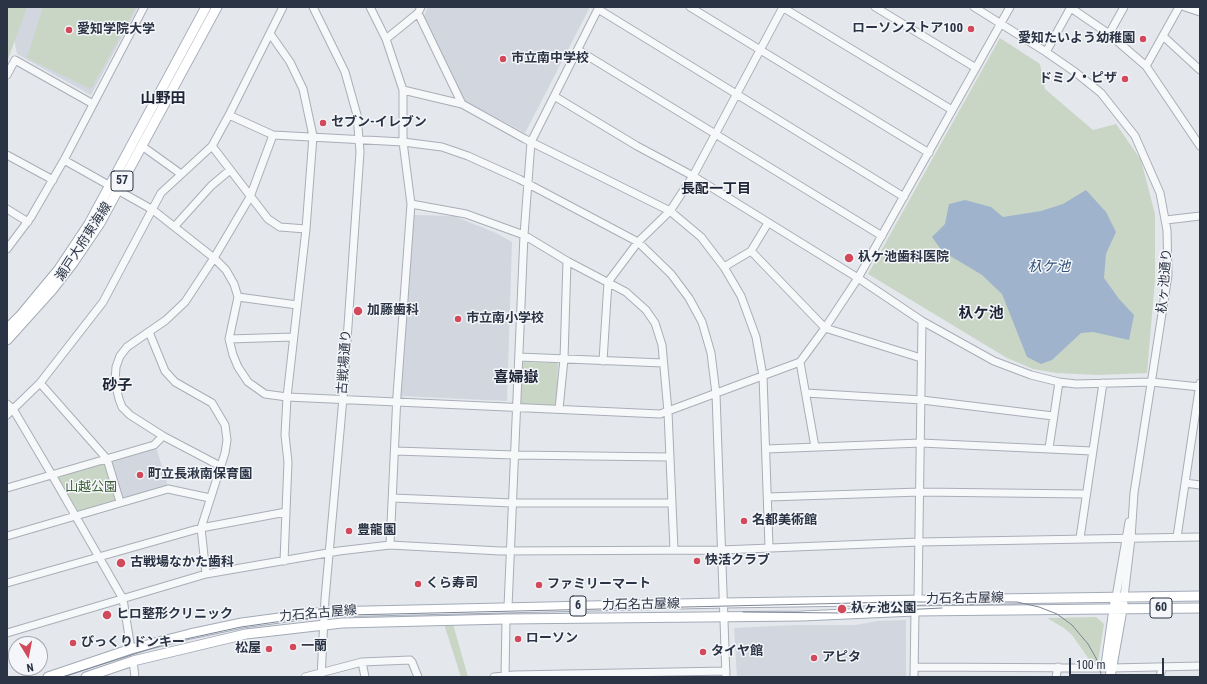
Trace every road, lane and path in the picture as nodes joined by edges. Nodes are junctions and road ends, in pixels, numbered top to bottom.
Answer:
1 (144, 7) edge
2 (206, 7) edge
3 (217, 7) edge
4 (283, 7) edge
5 (313, 7) edge
6 (370, 7) edge
7 (690, 7) edge
8 (783, 7) edge
9 (875, 7) edge
10 (974, 7) edge
11 (1010, 7) edge
12 (1071, 7) edge
13 (1124, 7) edge
14 (1179, 7) edge
15 (1185, 7) edge
16 (598, 8) edge
17 (419, 10) edge
18 (1200, 12) edge
19 (1001, 23) junction
20 (1108, 34) junction
21 (270, 35) junction
22 (1163, 36) junction
23 (386, 39) junction
24 (578, 50) junction
25 (760, 50) junction
26 (1046, 52) junction
27 (1146, 66) junction
28 (976, 68) junction
29 (1200, 70) edge
30 (7, 75) edge
31 (403, 90) junction
32 (737, 93) junction
33 (554, 96) junction
34 (93, 104) junction
35 (462, 104) junction
36 (952, 110) junction
37 (229, 115) junction
38 (715, 134) junction
39 (273, 135) junction
40 (313, 136) junction
41 (360, 139) junction
42 (403, 142) junction
43 (531, 142) junction
44 (142, 146) junction
45 (212, 146) junction
46 (1200, 146) edge
47 (929, 153) junction
48 (7, 155) edge
49 (64, 160) junction
50 (230, 170) junction
51 (181, 174) junction
52 (693, 176) junction
53 (52, 180) junction
54 (527, 184) junction
55 (114, 189) junction
56 (904, 196) junction
57 (250, 197) junction
58 (411, 204) junction
59 (7, 209) edge
60 (153, 210) junction
61 (670, 211) junction
62 (1200, 216) edge
63 (1166, 220) junction
64 (28, 222) junction
65 (768, 223) junction
66 (175, 226) junction
67 (306, 230) junction
68 (524, 235) junction
69 (882, 236) junction
70 (638, 242) junction
71 (7, 249) edge
72 (751, 252) junction
73 (214, 258) junction
74 (567, 261) junction
75 (724, 267) junction
76 (858, 278) junction
77 (608, 282) junction
78 (238, 297) junction
79 (297, 305) junction
80 (922, 321) junction
81 (825, 328) junction
82 (7, 329) edge
83 (149, 332) junction
84 (293, 337) junction
85 (229, 339) junction
86 (7, 340) edge
87 (519, 357) junction
88 (921, 358) junction
89 (564, 359) junction
90 (603, 361) junction
91 (800, 362) junction
92 (663, 363) junction
93 (763, 376) junction
94 (1059, 382) junction
95 (1151, 382) junction
96 (40, 383) junction
97 (1103, 383) junction
98 (1200, 386) edge
99 (806, 393) junction
100 (716, 394) junction
101 (287, 397) junction
102 (342, 398) junction
103 (922, 400) junction
104 (396, 402) junction
105 (7, 404) edge
106 (516, 407) junction
107 (13, 409) junction
108 (559, 409) junction
109 (668, 412) junction
110 (7, 415) edge
111 (1053, 416) junction
112 (1192, 435) junction
113 (163, 436) junction
114 (1200, 436) edge
115 (921, 443) junction
116 (815, 447) junction
117 (1049, 448) junction
118 (766, 449) junction
119 (396, 451) junction
120 (1092, 451) junction
121 (514, 455) junction
122 (669, 457) junction
123 (107, 459) junction
124 (220, 466) junction
125 (52, 475) junction
126 (1185, 483) junction
127 (1200, 485) edge
128 (7, 488) edge
129 (920, 492) junction
130 (1085, 494) junction
131 (768, 497) junction
132 (210, 498) junction
133 (393, 498) junction
134 (120, 502) junction
135 (512, 503) junction
136 (671, 503) junction
137 (286, 512) junction
138 (76, 516) junction
139 (201, 528) junction
140 (7, 536) edge
141 (1177, 537) junction
142 (1200, 537) edge
143 (1080, 538) junction
144 (1128, 538) junction
145 (919, 542) junction
146 (390, 546) junction
147 (769, 547) junction
148 (674, 550) junction
149 (721, 550) junction
150 (511, 551) junction
151 (330, 553) junction
152 (100, 556) junction
153 (284, 561) junction
154 (206, 574) junction
155 (7, 583) edge
156 (1200, 596) edge
157 (1120, 597) junction
158 (124, 599) junction
159 (918, 600) junction
160 (723, 603) junction
161 (508, 608) junction
162 (1118, 608) junction
163 (1200, 608) edge
164 (915, 611) junction
165 (324, 612) junction
166 (724, 617) junction
167 (506, 619) junction
168 (324, 625) junction
169 (7, 633) edge
170 (131, 649) junction
171 (133, 661) junction
172 (362, 662) junction
173 (1200, 666) edge
174 (915, 667) junction
175 (1058, 667) junction
176 (1162, 668) junction
177 (1108, 673) edge
178 (321, 674) edge
179 (661, 674) edge
180 (726, 674) edge
181 (506, 676) edge
182 (48, 677) edge
183 (86, 677) edge
184 (135, 677) edge
185 (305, 677) edge
186 (364, 677) edge
187 (418, 677) edge
188 (494, 677) edge
189 (914, 677) edge
190 (1056, 677) edge
191 (1160, 677) edge

1 - 34 street
2 - 55 main road, 瀬戸大府東海線 / 57
3 - 44 main road, 瀬戸大府東海線 / 57
4 - 21 street
5 - 41 street, 古戦場通り
6 - 23 street
7 - 25 street
8 - 25 street
8 - 36 street
9 - 28 street
10 - 19 street, 杁ヶ池通り
11 - 19 street
12 - 20 street
12 - 26 street
13 - 20 street
14 - 22 street
15 - 18 street
16 - 24 street
16 - 32 street
17 - 23 street
17 - 35 street
19 - 26 street, 杁ヶ池通り
19 - 28 street
20 - 27 street
21 - 37 street
21 - 40 street
22 - 27 street
22 - 29 street
23 - 31 street
24 - 33 street
24 - 38 street
25 - 32 street
25 - 47 street
26 - 63 street, 杁ヶ池通り
27 - 46 street
28 - 36 street
30 - 34 street
31 - 35 street
31 - 42 street
32 - 38 street
32 - 56 street
33 - 43 street
33 - 52 street
34 - 49 street
35 - 43 street
36 - 47 street
37 - 39 street
37 - 45 street
38 - 52 street
38 - 69 street
39 - 40 street
39 - 57 street
40 - 41 street
40 - 67 street
41 - 42 street
41 - 102 street, 古戦場通り
42 - 54 street
42 - 58 street
43 - 54 street
43 - 61 street
44 - 51 street
44 - 55 main road, 瀬戸大府東海線 / 57
45 - 50 street
45 - 51 street
47 - 56 street
48 - 53 street
49 - 53 street
49 - 55 street
50 - 57 street
50 - 66 street
51 - 60 street
52 - 61 street
52 - 65 street
53 - 64 street
54 - 68 street
54 - 70 street
55 - 60 street
55 - 82 main road, 瀬戸大府東海線 / 57
55 - 86 main road, 瀬戸大府東海線 / 57
56 - 69 street
57 - 67 street
57 - 73 street
58 - 68 street
58 - 104 street
59 - 64 street
60 - 66 street
60 - 96 street
61 - 70 street
61 - 75 street
62 - 63 street
63 - 95 street, 杁ヶ池通り
64 - 71 street
65 - 72 street
65 - 76 street
66 - 73 street
67 - 79 street
68 - 74 street
68 - 87 street
69 - 76 street
70 - 77 street
70 - 100 street
72 - 75 street
72 - 81 street
73 - 78 street
73 - 83 street
74 - 77 street
74 - 89 street
75 - 93 street
76 - 80 street
76 - 81 street
77 - 90 street
77 - 92 street
78 - 79 street
78 - 85 street
79 - 84 street
80 - 88 street
80 - 94 street
81 - 88 street
81 - 91 street
83 - 113 street
83 - 124 street
84 - 85 street
84 - 101 street
85 - 101 street
87 - 89 street
87 - 106 street
88 - 103 street
89 - 90 street
89 - 108 street
90 - 92 street
91 - 93 street
91 - 99 street
92 - 109 street
93 - 100 street
93 - 118 street
94 - 97 street
94 - 111 street
95 - 97 street
95 - 98 street
95 - 144 street, 杁ヶ池通り
96 - 107 street
96 - 123 street
97 - 120 street
98 - 112 street
99 - 103 street
99 - 116 street
100 - 109 street
100 - 149 street
101 - 102 street
101 - 137 street
102 - 104 street
102 - 151 street, 古戦場通り
103 - 111 street
103 - 115 street
104 - 106 street
104 - 119 street
105 - 107 street
106 - 108 street
106 - 121 street
107 - 110 street
107 - 125 street
108 - 109 street
109 - 122 street
111 - 117 street
112 - 114 street
112 - 126 street
113 - 123 street
113 - 124 street
115 - 116 street
115 - 117 street
115 - 129 street
116 - 118 street
117 - 120 street
118 - 131 street
119 - 121 street
119 - 133 street
120 - 130 street
121 - 122 street
121 - 135 street
122 - 136 street
123 - 125 street
123 - 134 street
124 - 132 street
125 - 128 street
125 - 138 street
126 - 127 street
126 - 141 street
129 - 130 street
129 - 131 street
129 - 145 street
130 - 143 street
131 - 147 street
132 - 134 street
132 - 139 street
133 - 135 street
133 - 146 street
134 - 138 street
135 - 136 street
135 - 150 street
136 - 148 street
137 - 139 street
137 - 153 street
138 - 140 street
138 - 152 street
139 - 152 street
139 - 154 street
141 - 142 street
141 - 144 street
143 - 144 street
143 - 145 street
144 - 157 street, 杁ヶ池通り
145 - 147 street
145 - 159 street
146 - 150 street
146 - 151 street
147 - 149 street
148 - 149 street
148 - 150 street
149 - 160 street
150 - 161 street
151 - 153 street
151 - 165 street, 古戦場通り
152 - 155 street
152 - 158 street
153 - 154 street
154 - 158 street
156 - 157 main road, 60
157 - 159 main road, 力石名古屋線 / 6
157 - 162 main road
158 - 169 street
158 - 170 street
159 - 160 main road, 力石名古屋線 / 6
160 - 161 main road, 力石名古屋線 / 6
160 - 166 street
161 - 165 main road, 力石名古屋線 / 6
162 - 163 main road, 60
162 - 164 main road, 力石名古屋線 / 6
162 - 177 main road
164 - 166 main road, 力石名古屋線 / 6
164 - 174 street
165 - 168 street, 古戦場通り
165 - 170 main road, 力石名古屋線 / 6
166 - 167 main road, 力石名古屋線 / 6
166 - 180 street
167 - 168 main road, 力石名古屋線 / 6
167 - 181 street
168 - 171 main road, 力石名古屋線 / 6
168 - 178 street, 古戦場通り
170 - 182 main road, 力石名古屋線 / 6
171 - 183 main road, 力石名古屋線 / 6
171 - 184 street
172 - 178 street
172 - 186 street
172 - 187 street
173 - 176 street
174 - 175 street
174 - 189 street
175 - 177 street
175 - 190 street
176 - 177 street
176 - 191 street
178 - 185 street
179 - 180 street
179 - 181 street
181 - 188 street

